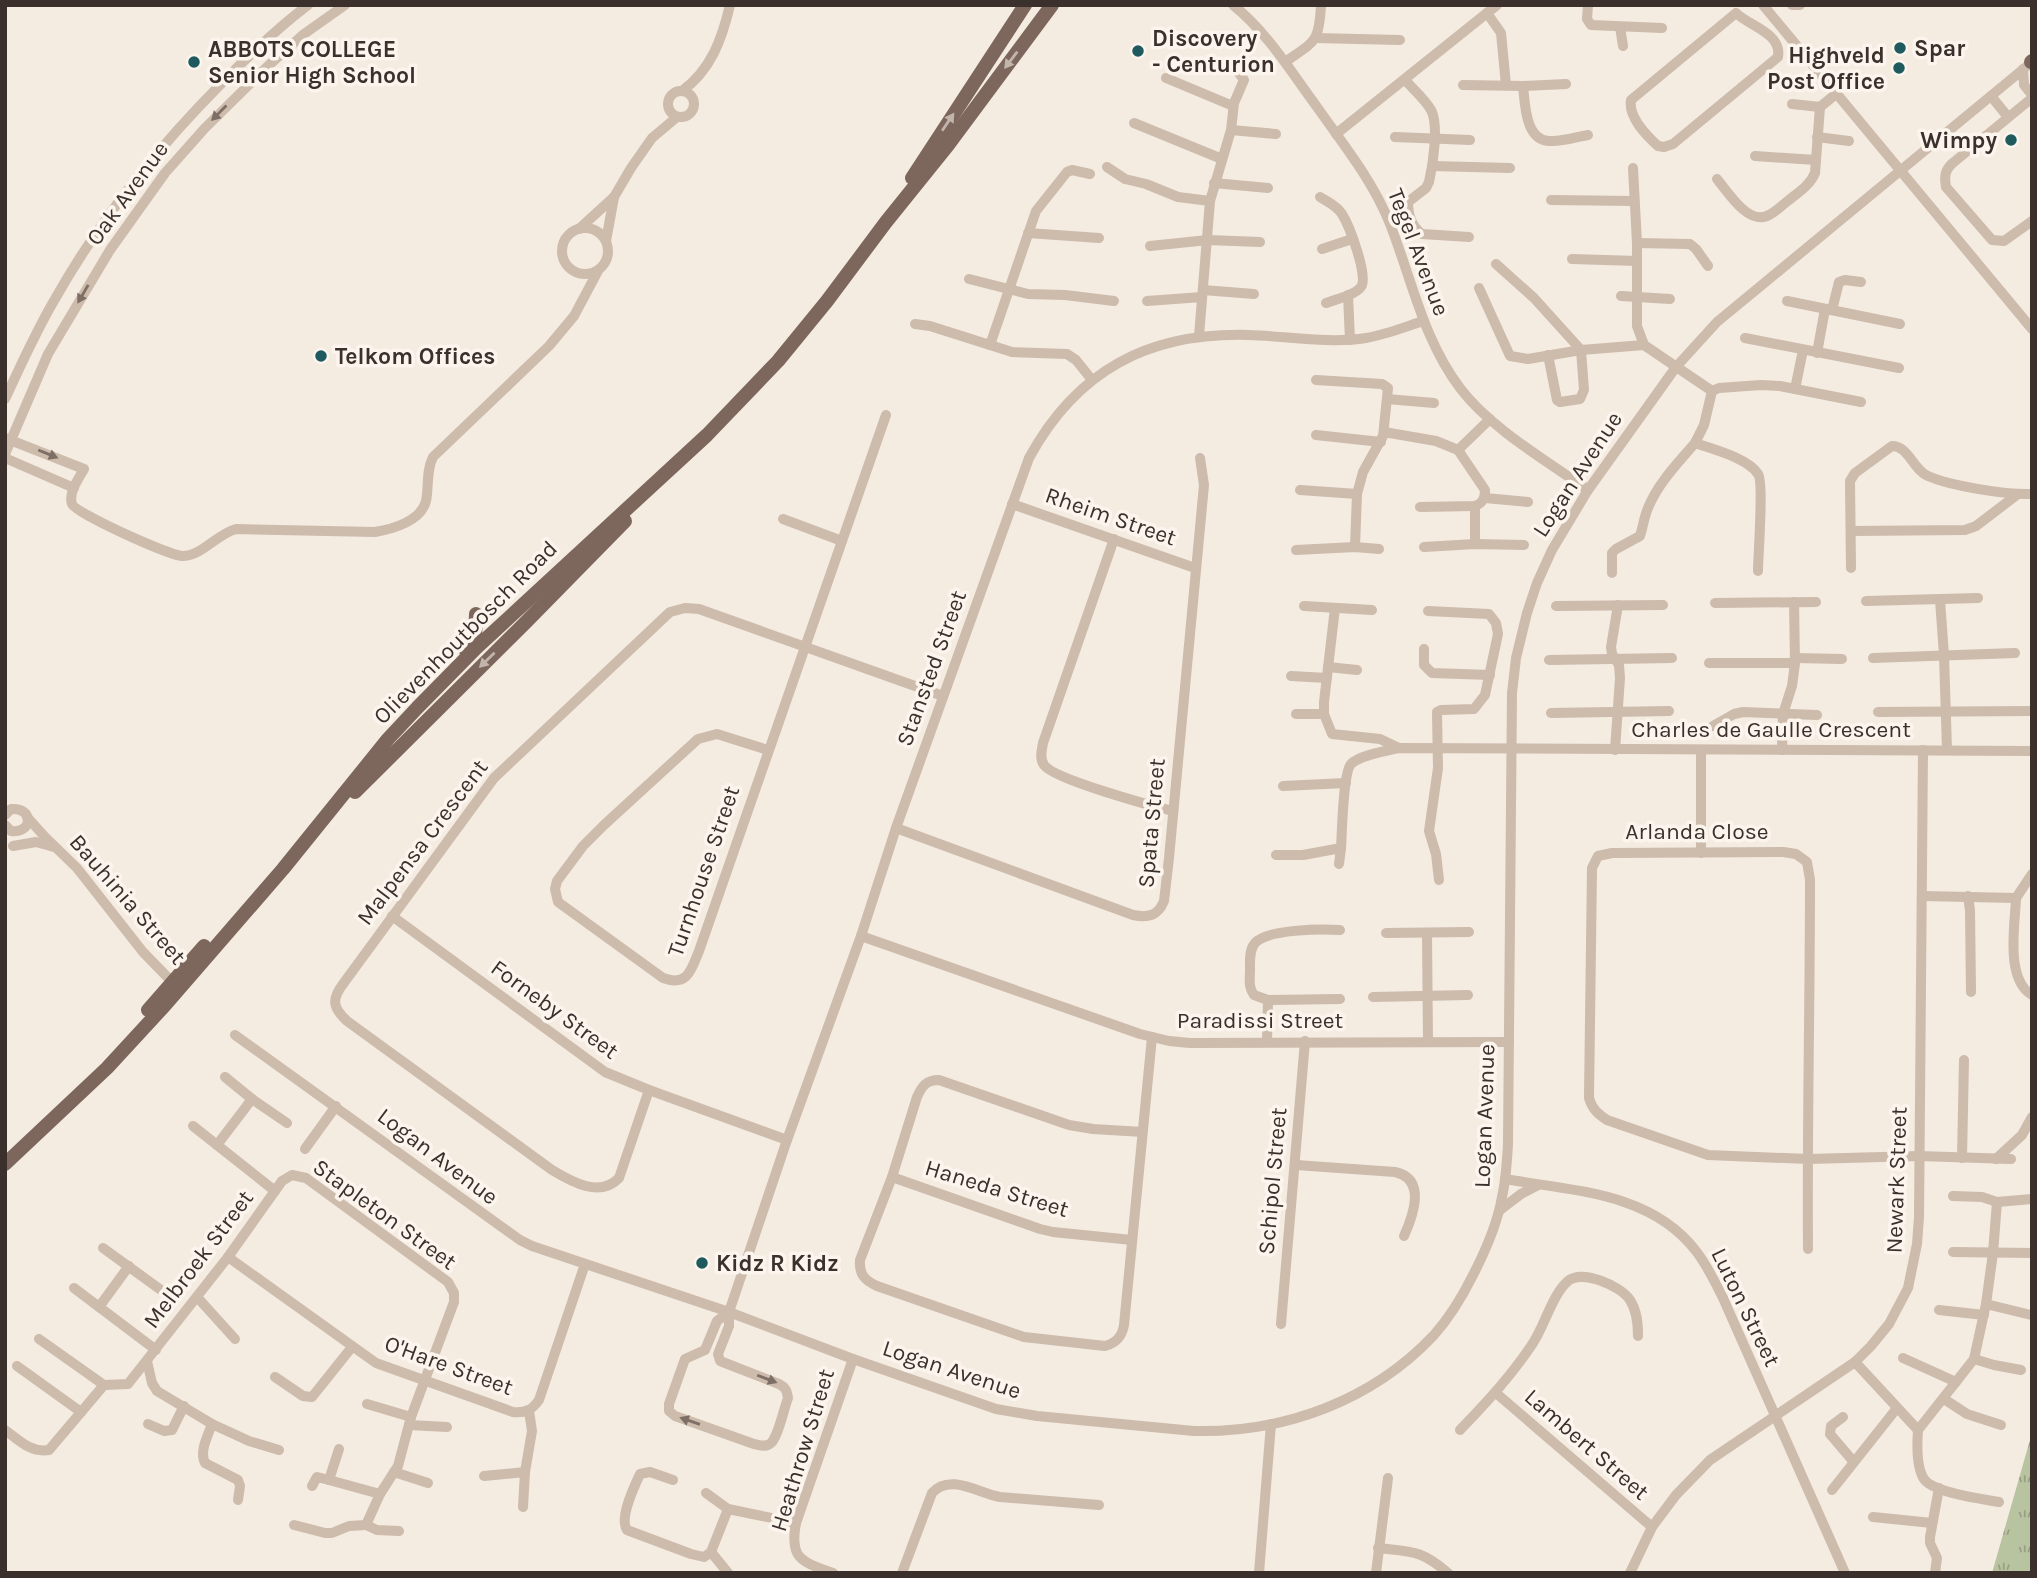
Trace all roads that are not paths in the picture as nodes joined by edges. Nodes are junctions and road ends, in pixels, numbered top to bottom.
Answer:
1 (307, 5) edge
2 (345, 5) edge
3 (730, 5) edge
4 (1025, 5) edge
5 (1052, 5) edge
6 (1233, 5) edge
7 (1321, 5) edge
8 (1497, 5) edge
9 (1588, 5) edge
10 (1745, 5) edge
11 (1763, 5) edge
12 (1792, 5) edge
13 (1800, 5) edge
14 (1487, 13) junction
15 (1736, 13) junction
16 (1620, 27) junction
17 (1662, 28) dead end
18 (1316, 38) junction
19 (1400, 40) dead end
20 (1623, 46) dead end
21 (1224, 62) dead end
22 (1285, 62) junction
23 (2029, 64) edge
24 (701, 76) junction
25 (1166, 78) dead end
26 (1405, 80) junction
27 (1566, 84) dead end
28 (1463, 85) dead end
29 (1506, 85) junction
30 (1523, 86) junction
31 (682, 91) junction
32 (1836, 94) junction
33 (1990, 96) junction
34 (2032, 97) edge
35 (695, 102) junction
36 (1792, 104) dead end
37 (1233, 106) junction
38 (1820, 107) junction
39 (668, 108) junction
40 (677, 117) junction
41 (2008, 117) junction
42 (1134, 123) dead end
43 (1231, 130) junction
44 (655, 134) junction
45 (1276, 134) dead end
46 (1336, 134) junction
47 (1588, 135) dead end
48 (1395, 136) dead end
49 (1817, 137) junction
50 (1434, 139) junction
51 (1470, 140) dead end
52 (1849, 141) dead end
53 (1755, 156) dead end
54 (1222, 159) junction
55 (1816, 160) junction
56 (1432, 166) junction
57 (1107, 167) dead end
58 (1510, 167) dead end
59 (1633, 168) dead end
60 (1901, 170) junction
61 (1090, 174) dead end
62 (1717, 180) dead end
63 (1214, 183) junction
64 (1268, 188) dead end
65 (614, 197) junction
66 (1321, 197) dead end
67 (1550, 200) dead end
68 (1210, 201) junction
69 (1634, 201) junction
70 (1966, 211) junction
71 (2032, 221) edge
72 (886, 222) junction
73 (1947, 226) junction
74 (579, 229) junction
75 (1028, 233) junction
76 (1469, 237) dead end
77 (1099, 238) dead end
78 (1352, 239) junction
79 (1208, 240) junction
80 (606, 241) junction
81 (1260, 242) dead end
82 (1637, 243) junction
83 (1150, 246) dead end
84 (1322, 249) dead end
85 (1572, 259) dead end
86 (1637, 261) junction
87 (1496, 264) dead end
88 (1707, 266) dead end
89 (598, 271) junction
90 (580, 274) junction
91 (969, 279) dead end
92 (1861, 282) dead end
93 (1479, 288) dead end
94 (1008, 289) junction
95 (1202, 293) junction
96 (1254, 294) dead end
97 (1348, 295) junction
98 (1621, 296) dead end
99 (1637, 297) junction
100 (1670, 299) dead end
101 (580, 301) junction
102 (1114, 301) dead end
103 (1147, 301) dead end
104 (1787, 301) dead end
105 (1326, 303) dead end
106 (1829, 310) junction
107 (1423, 321) junction
108 (915, 324) dead end
109 (1900, 324) dead end
110 (2032, 329) edge
111 (1199, 336) junction
112 (1745, 338) dead end
113 (1350, 340) junction
114 (990, 345) junction
115 (1644, 345) junction
116 (1581, 350) junction
117 (1803, 350) junction
118 (1817, 353) junction
119 (1548, 355) junction
120 (1676, 366) junction
121 (1899, 368) dead end
122 (1092, 380) junction
123 (1316, 380) dead end
124 (1794, 389) junction
125 (1712, 391) junction
126 (5, 399) edge
127 (1387, 399) junction
128 (1861, 402) dead end
129 (1434, 403) dead end
130 (886, 415) dead end
131 (1490, 419) junction
132 (1316, 435) dead end
133 (1383, 437) junction
134 (8, 439) edge
135 (1695, 443) junction
136 (1458, 450) junction
137 (5, 456) edge
138 (1200, 458) dead end
139 (671, 470) junction
140 (74, 488) junction
141 (1300, 490) dead end
142 (1588, 490) junction
143 (1357, 494) junction
144 (2018, 494) junction
145 (2032, 494) edge
146 (1485, 498) junction
147 (1528, 502) dead end
148 (1012, 504) junction
149 (1420, 506) dead end
150 (1475, 506) junction
151 (783, 519) dead end
152 (1852, 531) junction
153 (607, 539) junction
154 (1114, 539) junction
155 (842, 541) junction
156 (1475, 544) junction
157 (1524, 545) dead end
158 (1355, 547) junction
159 (1424, 547) dead end
160 (1379, 549) dead end
161 (1296, 550) dead end
162 (1195, 568) junction
163 (1851, 568) dead end
164 (1758, 571) dead end
165 (1612, 573) dead end
166 (1978, 598) dead end
167 (1940, 600) junction
168 (1866, 601) dead end
169 (1794, 602) junction
170 (1715, 603) dead end
171 (1816, 603) dead end
172 (1618, 605) junction
173 (1663, 605) dead end
174 (1304, 606) dead end
175 (1556, 606) dead end
176 (1335, 608) junction
177 (1372, 610) dead end
178 (1429, 611) dead end
179 (476, 614) dead end
180 (493, 632) junction
181 (806, 647) junction
182 (1424, 649) dead end
183 (2015, 653) dead end
184 (1944, 655) junction
185 (1873, 658) dead end
186 (1615, 659) junction
187 (1672, 659) dead end
188 (1842, 659) dead end
189 (1549, 660) dead end
190 (1795, 661) junction
191 (1709, 663) dead end
192 (1357, 670) dead end
193 (1328, 673) junction
194 (1490, 675) junction
195 (1291, 676) dead end
196 (943, 696) junction
197 (417, 708) junction
198 (1669, 711) dead end
199 (1947, 711) junction
200 (2032, 711) edge
201 (1618, 712) junction
202 (1878, 712) dead end
203 (1551, 713) dead end
204 (1296, 714) dead end
205 (1324, 714) junction
206 (1783, 714) junction
207 (1817, 715) dead end
208 (1713, 726) dead end
209 (1399, 748) junction
210 (1511, 748) junction
211 (1438, 749) junction
212 (768, 750) junction
213 (1615, 750) junction
214 (1701, 750) junction
215 (1782, 750) junction
216 (1923, 750) junction
217 (1947, 750) junction
218 (2032, 751) edge
219 (1346, 783) junction
220 (1283, 786) dead end
221 (10, 807) edge
222 (1173, 811) junction
223 (5, 816) edge
224 (27, 817) junction
225 (5, 825) edge
226 (896, 828) junction
227 (22, 830) junction
228 (45, 837) junction
229 (305, 841) junction
230 (13, 846) dead end
231 (56, 848) junction
232 (1341, 848) junction
233 (1701, 853) junction
234 (1276, 856) dead end
235 (1339, 864) dead end
236 (2032, 874) edge
237 (1439, 880) dead end
238 (1922, 896) junction
239 (1968, 896) junction
240 (2016, 898) junction
241 (392, 916) junction
242 (1340, 930) dead end
243 (1469, 932) dead end
244 (1386, 933) dead end
245 (1427, 933) junction
246 (861, 936) junction
247 (175, 985) junction
248 (1971, 992) dead end
249 (1468, 995) dead end
250 (2032, 995) edge
251 (1427, 996) junction
252 (1373, 997) dead end
253 (1340, 999) dead end
254 (1268, 1000) junction
255 (236, 1035) dead end
256 (1152, 1037) junction
257 (1267, 1041) junction
258 (1305, 1041) junction
259 (1428, 1042) junction
260 (1509, 1042) junction
261 (1964, 1060) dead end
262 (225, 1077) dead end
263 (649, 1090) junction
264 (252, 1099) junction
265 (336, 1106) junction
266 (2032, 1117) edge
267 (287, 1123) dead end
268 (193, 1126) dead end
269 (1143, 1132) junction
270 (787, 1140) junction
271 (217, 1144) junction
272 (305, 1149) dead end
273 (5, 1156) edge
274 (1919, 1156) junction
275 (1962, 1158) junction
276 (1808, 1159) junction
277 (1996, 1159) junction
278 (2011, 1159) dead end
279 (5, 1164) edge
280 (1296, 1165) junction
281 (892, 1177) junction
282 (1506, 1179) junction
283 (1538, 1185) junction
284 (279, 1186) junction
285 (1953, 1196) dead end
286 (2032, 1199) edge
287 (1997, 1202) junction
288 (1499, 1211) junction
289 (1404, 1236) dead end
290 (1132, 1240) junction
291 (103, 1248) dead end
292 (1808, 1249) dead end
293 (1953, 1252) dead end
294 (1993, 1253) junction
295 (2032, 1253) edge
296 (228, 1257) junction
297 (585, 1264) junction
298 (129, 1266) junction
299 (74, 1288) dead end
300 (161, 1290) dead end
301 (197, 1297) junction
302 (99, 1307) junction
303 (1985, 1309) junction
304 (1939, 1310) dead end
305 (729, 1312) junction
306 (2031, 1315) edge
307 (1281, 1324) dead end
308 (1638, 1336) dead end
309 (40, 1339) dead end
310 (235, 1339) dead end
311 (352, 1347) junction
312 (156, 1350) junction
313 (1902, 1358) dead end
314 (853, 1359) junction
315 (1974, 1359) junction
316 (147, 1361) junction
317 (1855, 1363) junction
318 (18, 1366) dead end
319 (2021, 1370) dead end
320 (275, 1377) dead end
321 (425, 1380) junction
322 (1956, 1382) junction
323 (104, 1385) junction
324 (1496, 1393) junction
325 (1944, 1399) junction
326 (367, 1404) dead end
327 (184, 1406) junction
328 (1897, 1408) junction
329 (529, 1411) junction
330 (81, 1412) junction
331 (1843, 1416) dead end
332 (1774, 1417) junction
333 (410, 1421) junction
334 (148, 1424) dead end
335 (212, 1424) junction
336 (1271, 1424) junction
337 (2001, 1425) dead end
338 (447, 1427) dead end
339 (5, 1430) edge
340 (1460, 1430) dead end
341 (1918, 1430) junction
342 (339, 1449) dead end
343 (279, 1450) dead end
344 (1853, 1461) junction
345 (394, 1472) junction
346 (525, 1472) junction
347 (484, 1476) dead end
348 (1388, 1478) dead end
349 (329, 1480) junction
350 (673, 1480) dead end
351 (428, 1483) dead end
352 (312, 1486) dead end
353 (1939, 1488) junction
354 (1832, 1490) dead end
355 (706, 1493) dead end
356 (380, 1494) junction
357 (238, 1500) dead end
358 (1999, 1502) dead end
359 (1100, 1505) dead end
360 (523, 1507) dead end
361 (728, 1509) junction
362 (1873, 1517) dead end
363 (796, 1523) junction
364 (1931, 1523) junction
365 (294, 1525) dead end
366 (366, 1525) junction
367 (1652, 1527) junction
368 (399, 1531) dead end
369 (1378, 1548) junction
370 (711, 1552) junction
371 (728, 1573) edge
372 (833, 1573) edge
373 (902, 1573) edge
374 (1259, 1573) edge
375 (1376, 1573) edge
376 (1448, 1573) edge
377 (1630, 1573) edge
378 (1845, 1573) edge
379 (1935, 1573) edge

1 - 126 street, Oak Avenue
2 -> 134 street, Oak Avenue
3 - 24 street
72 -> 4 main road, Olievenhoutbosch Road
5 -> 72 main road, Olievenhoutbosch Road
6 - 22 street, Tegel Avenue
7 - 18 street
8 - 14 street
9 - 16 street
10 - 15 street
11 - 32 street
12 - 13 street
14 - 26 street
14 - 29 street
15 - 15 street
16 - 17 street
16 - 20 street
18 - 19 street
18 - 22 street
21 - 37 street
22 - 46 street, Tegel Avenue
23 - 33 street, Logan Avenue
23 - 34 street
24 - 31 street
24 - 35 street
25 - 37 street
26 - 46 street
26 - 50 street
27 - 30 street
28 - 29 street
29 - 30 street
30 - 47 street
31 - 35 street
31 - 39 street
32 - 38 street
32 - 60 street
33 - 41 street
33 - 60 street, Logan Avenue
34 - 41 street
35 - 40 street
36 - 38 street
37 - 43 street
38 - 49 street
39 - 40 street
39 - 44 street
40 - 44 street
41 - 70 street
42 - 54 street
43 - 45 street
43 - 54 street
44 - 65 street
46 - 107 street, Tegel Avenue
48 - 50 street
49 - 52 street
49 - 55 street
50 - 51 street
50 - 56 street
53 - 55 street
54 - 63 street
55 - 62 street
56 - 58 street
56 - 76 street
57 - 68 street
59 - 69 street
60 - 73 street
60 - 120 street, Logan Avenue
61 - 75 street
63 - 64 street
63 - 68 street
65 - 74 street
65 - 80 street
66 - 78 street
67 - 69 street
68 - 79 street
69 - 82 street
70 - 71 street
70 - 73 street
72 - 139 main road, Olievenhoutbosch Road
73 - 110 street
74 - 80 street
74 - 90 street
75 - 77 street
75 - 94 street
78 - 84 street
78 - 97 street
79 - 81 street
79 - 83 street
79 - 95 street
80 - 89 street
82 - 86 street
82 - 88 street
85 - 86 street
86 - 99 street
87 - 116 street
89 - 90 street
89 - 101 street
90 - 101 street
91 - 94 street
92 - 106 street
93 - 119 street
94 - 102 street
94 - 114 street
95 - 96 street
95 - 103 street
95 - 111 street
97 - 105 street
97 - 113 street
98 - 99 street
99 - 100 street
99 - 115 street
101 - 140 street
104 - 106 street
106 - 109 street
106 - 118 street
107 - 113 street, Stansted Street
107 - 131 street, Tegel Avenue
108 - 114 street
111 - 113 street, Stansted Street
111 - 122 street, Stansted Street
112 - 117 street
114 - 122 street
115 - 116 street
115 - 120 street
116 - 119 street
116 - 119 street
117 - 118 street
117 - 124 street
118 - 121 street
120 - 125 street
120 - 142 street, Logan Avenue
122 - 148 street, Stansted Street
123 - 127 street
124 - 125 street
124 - 128 street
125 - 135 street
127 - 129 street
127 - 133 street
130 - 155 street, Turnhouse Street
131 - 136 street
131 - 142 street, Tegel Avenue
132 - 133 street
133 - 136 street
133 - 143 street
134 - 137 street, Oak Avenue
134 -> 140 street
135 - 164 street
135 - 165 street
136 - 146 street
137 - 140 street
138 - 162 street, Spata Street
139 - 153 main road, Olievenhoutbosch Road
139 - 180 main road, Olievenhoutbosch Road
141 - 143 street
142 - 210 street, Logan Avenue
143 - 158 street
144 - 145 street
144 - 152 street
144 - 152 street
146 - 147 street
146 - 150 street
148 - 154 street, Rheim Street
148 - 196 street, Stansted Street
149 - 150 street
150 - 156 street
151 - 155 street
152 - 163 street
153 - 180 main road
153 -> 229 main road, Olievenhoutbosch Road
154 - 162 street, Rheim Street
154 - 222 street
155 - 181 street, Turnhouse Street
156 - 157 street
156 - 159 street
158 - 160 street
158 - 161 street
162 - 222 street, Spata Street
166 - 167 street
167 - 168 street
167 - 184 street
169 - 170 street
169 - 171 street
169 - 190 street
172 - 173 street
172 - 175 street
172 - 186 street
174 - 176 street
176 - 177 street
176 - 193 street
178 - 194 street
179 - 197 main road
180 - 197 main road, Olievenhoutbosch Road
181 - 196 street, Malpensa Crescent
181 - 212 street, Turnhouse Street
181 - 241 street, Malpensa Crescent
182 - 194 street
183 - 184 street
184 - 185 street
184 - 199 street
186 - 187 street
186 - 189 street
186 - 201 street
188 - 190 street
190 - 191 street
190 - 206 street
192 - 193 street
193 - 195 street
193 - 205 street
194 - 211 street
196 - 226 street, Stansted Street
197 - 229 main road, Olievenhoutbosch Road
198 - 201 street
199 - 200 street
199 - 202 street
199 - 217 street
201 - 203 street
201 - 213 street
204 - 205 street
205 - 209 street
206 - 207 street
206 - 208 street
206 - 215 street
209 - 211 street, Charles de Gaulle Crescent
209 - 219 street
210 - 211 street, Charles de Gaulle Crescent
210 - 213 street, Charles de Gaulle Crescent
210 - 260 street, Logan Avenue
211 - 237 street
212 - 212 street, Turnhouse Street
213 - 214 street, Charles de Gaulle Crescent
214 - 215 street, Charles de Gaulle Crescent
214 - 233 street
215 - 216 street, Charles de Gaulle Crescent
216 - 217 street, Charles de Gaulle Crescent
216 - 238 street, Newark Street
217 - 218 street, Charles de Gaulle Crescent
219 - 220 street
219 - 232 street
221 - 223 street
221 - 224 street, Bauhinia Street
222 - 226 street, Spata Street
224 - 227 street
224 - 228 street, Bauhinia Street
225 - 227 street, Bauhinia Street
226 - 246 street, Stansted Street
227 - 228 street, Bauhinia Street
228 - 231 street, Bauhinia Street
229 - 247 main road, Olievenhoutbosch Road
230 - 231 street
231 - 247 street, Bauhinia Street
232 - 234 street
232 - 235 street
233 - 276 street, Arlanda Close
233 - 276 street, Arlanda Close
236 - 240 street
238 - 239 street
238 - 274 street, Newark Street
239 - 240 street
239 - 248 street
240 - 250 street
241 - 263 street, Forneby Street
241 - 263 street, Malpensa Crescent
242 - 254 street
243 - 245 street
244 - 245 street
245 - 251 street
246 - 256 street, Paradissi Street
246 - 270 street, Stansted Street
247 - 273 main road, Olievenhoutbosch Road
247 - 279 main road, Olievenhoutbosch Road
249 - 251 street
251 - 252 street
251 - 259 street
253 - 254 street
254 - 257 street
255 - 265 street, Logan Avenue
256 - 257 street, Paradissi Street
256 - 269 street
257 - 258 street, Paradissi Street
258 - 259 street, Paradissi Street
258 - 280 street, Schipol Street
259 - 260 street, Paradissi Street
260 - 282 street, Logan Avenue
261 - 275 street
262 - 264 street
263 - 270 street, Forneby Street
264 - 267 street
264 - 271 street
265 - 272 street
265 - 297 street, Logan Avenue
266 - 277 street
268 - 271 street
269 - 281 street
269 - 290 street
270 - 305 street, Stansted Street
271 - 284 street
274 - 275 street, Arlanda Close
274 - 276 street, Arlanda Close
274 - 317 street, Newark Street
275 - 277 street, Arlanda Close
276 - 292 street
277 - 278 street, Arlanda Close
280 - 289 street
280 - 307 street, Schipol Street
281 - 290 street, Haneda Street
281 - 290 street
282 - 283 street, Luton Street
282 - 288 street, Logan Avenue
283 - 288 street
283 - 332 street, Luton Street
284 - 296 street, Melbroek Street
284 - 321 street, Stapleton Street
285 - 287 street
286 - 287 street
287 - 294 street
288 - 336 street, Logan Avenue
291 - 298 street
293 - 294 street
294 - 295 street
294 - 303 street
296 - 301 street, Melbroek Street
296 - 311 street, O'Hare Street
297 - 305 street, Logan Avenue
297 - 329 street, O'Hare Street
298 - 300 street
298 - 302 street
299 - 302 street
301 - 310 street
301 - 312 street, Melbroek Street
302 - 312 street
303 - 304 street
303 - 306 street
303 - 315 street
305 -> 305 street
305 - 314 street, Logan Avenue
308 - 324 street
309 - 323 street
311 - 320 street
311 - 321 street, O'Hare Street
312 - 316 street, Melbroek Street
313 - 322 street
314 - 336 street, Logan Avenue
314 - 363 street, Heathrow Street
315 - 319 street
315 - 322 street
316 - 323 street, Melbroek Street
316 - 327 street
317 - 328 street
317 - 332 street, Newark Street
318 - 330 street
321 - 329 street, O'Hare Street
321 - 333 street, Stapleton Street
322 - 325 street
323 - 330 street
324 - 340 street
324 - 367 street, Lambert Street
325 - 337 street
325 - 341 street
326 - 333 street
327 - 334 street
327 - 335 street
328 - 341 street
328 - 344 street
329 - 346 street
330 - 339 street
331 - 344 street
332 - 367 street, Newark Street
332 - 378 street, Luton Street
333 - 338 street
333 - 345 street, Stapleton Street
335 - 343 street
335 - 357 street
336 - 374 street
341 - 353 street
342 - 349 street
344 - 354 street
345 - 351 street
345 - 356 street, Stapleton Street
346 - 347 street
346 - 360 street
348 - 369 street
349 - 352 street
349 - 356 street
350 - 370 street
353 - 358 street
353 - 364 street
355 - 361 street
356 - 366 street, Stapleton Street
359 - 373 street
361 - 363 street
361 - 370 street
362 - 364 street
363 - 372 street, Heathrow Street
364 - 379 street
365 - 366 street
366 - 368 street
367 - 377 street, Newark Street
369 - 375 street
369 - 376 street
370 - 371 street

